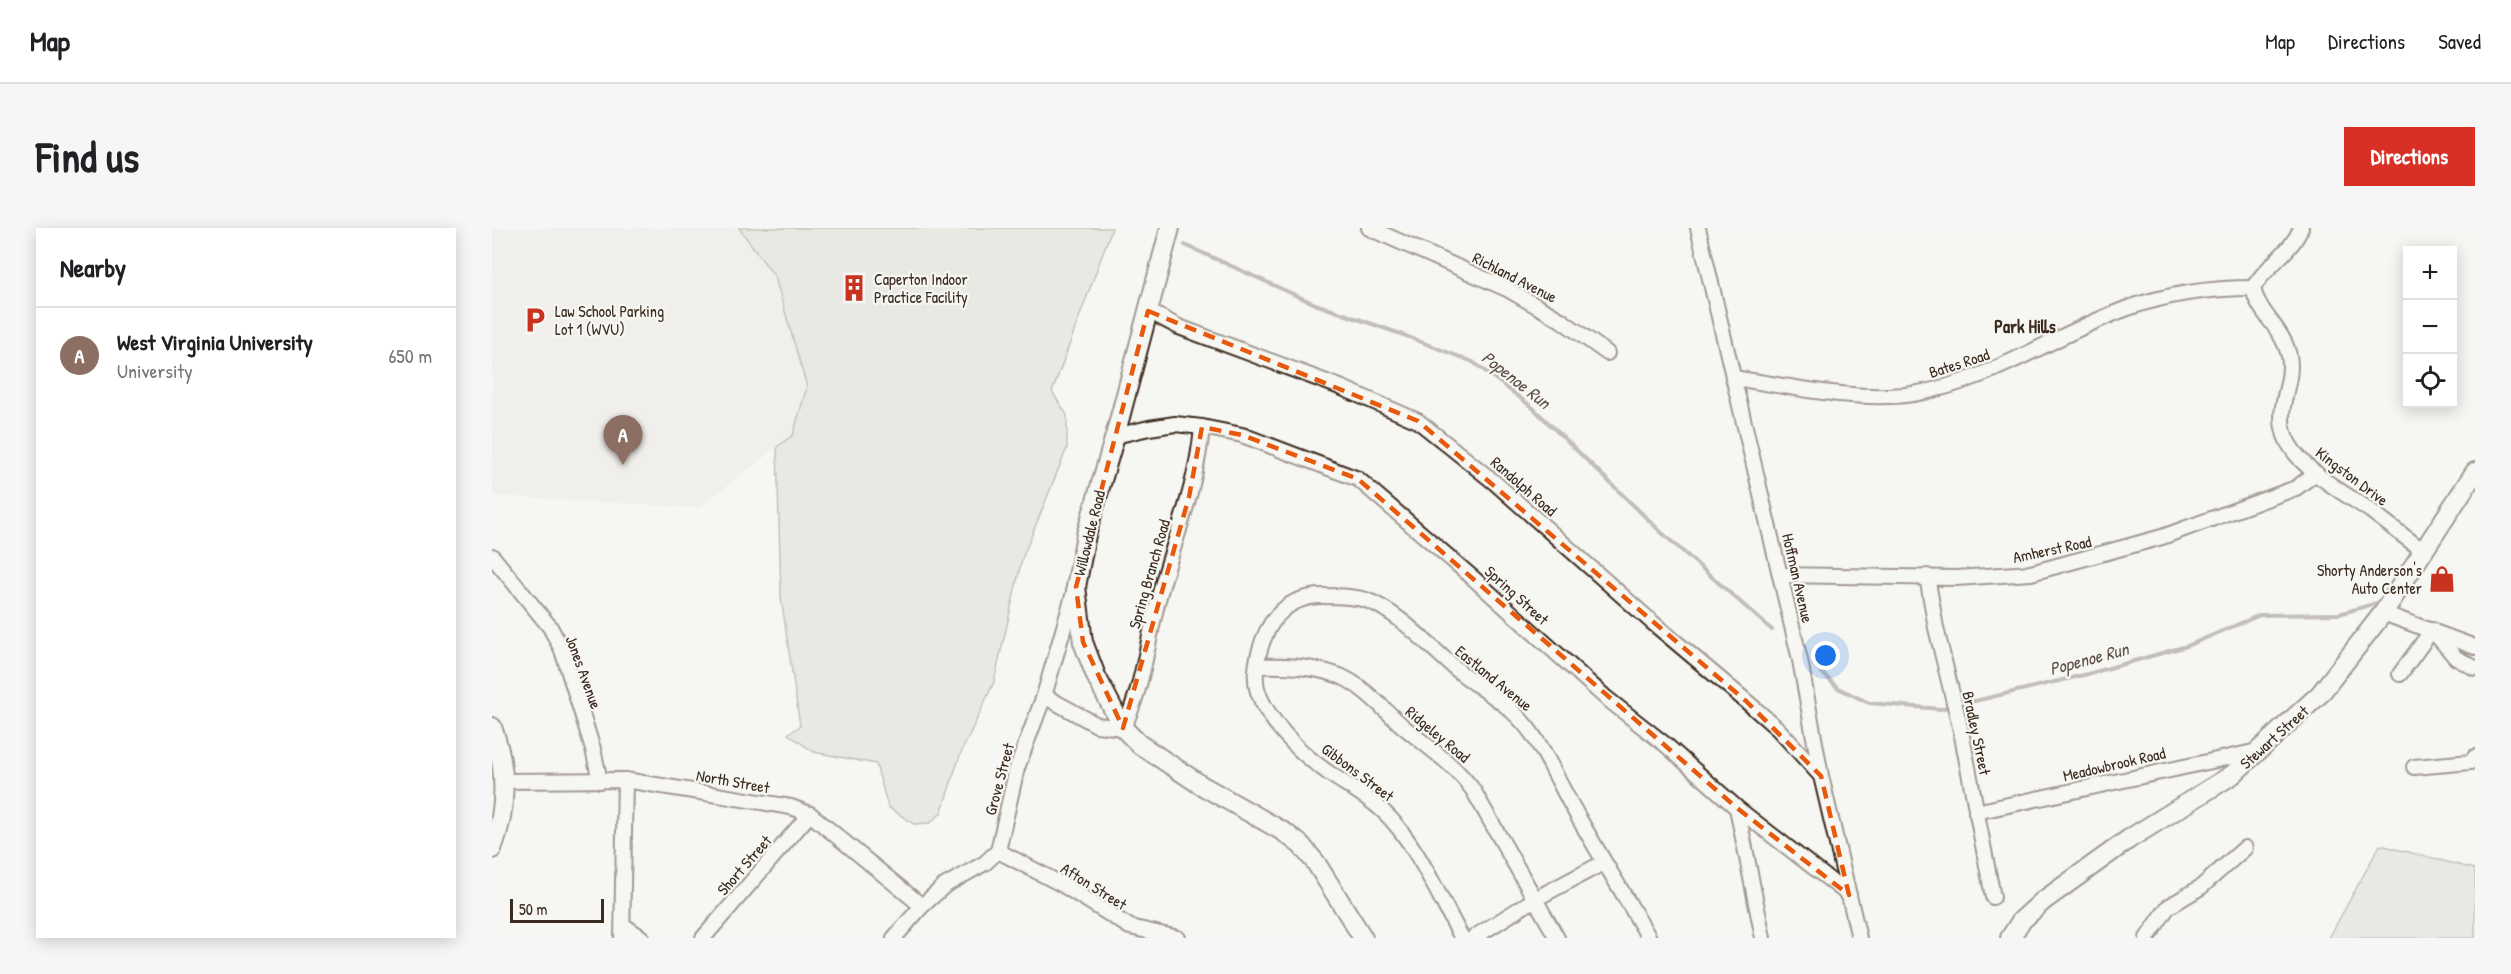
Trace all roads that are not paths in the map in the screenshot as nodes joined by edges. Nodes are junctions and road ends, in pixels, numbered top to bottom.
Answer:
1 (1170, 228) edge
2 (1369, 228) edge
3 (1698, 228) edge
4 (2301, 228) edge
5 (2253, 288) junction
6 (1148, 311) junction
7 (1607, 353) dead end
8 (1733, 378) junction
9 (1202, 427) junction
10 (1115, 436) junction
11 (2475, 472) edge
12 (2316, 473) junction
13 (2422, 550) junction
14 (492, 556) edge
15 (1780, 575) junction
16 (1927, 576) junction
17 (1076, 587) junction
18 (2383, 613) junction
19 (2432, 630) junction
20 (2475, 647) edge
21 (1257, 666) junction
22 (2475, 668) edge
23 (2400, 674) dead end
24 (1044, 696) junction
25 (492, 727) edge
26 (1123, 728) junction
27 (2261, 751) junction
28 (2475, 757) edge
29 (2414, 767) dead end
30 (1821, 776) junction
31 (625, 780) junction
32 (505, 781) junction
33 (600, 782) junction
34 (497, 808) edge
35 (1737, 808) junction
36 (1976, 812) junction
37 (810, 814) junction
38 (2245, 848) dead end
39 (492, 849) edge
40 (998, 851) junction
41 (1603, 862) junction
42 (1849, 895) junction
43 (1993, 897) dead end
44 (1535, 899) junction
45 (922, 906) junction
46 (1130, 927) junction
47 (622, 931) edge
48 (642, 938) edge
49 (703, 938) edge
50 (894, 938) edge
51 (1120, 938) edge
52 (1178, 938) edge
53 (1364, 938) edge
54 (1462, 938) edge
55 (1473, 938) edge
56 (1557, 938) edge
57 (1649, 938) edge
58 (1763, 938) edge
59 (1859, 938) edge
60 (2010, 938) edge
61 (2147, 938) edge

1 - 6 street, Willowdale Road
2 - 7 street, Richland Avenue
3 - 8 street, Hoffman Avenue
4 - 5 street
5 - 8 street, Bates Road
5 - 12 street, Kingston Drive
6 - 10 street, Willowdale Road
6 - 30 street, Randolph Road
8 - 15 street, Hoffman Avenue
9 - 10 street, Spring Street
9 - 26 street, Spring Branch Road
9 - 35 street, Spring Street
10 - 17 street, Willowdale Road
11 - 13 street, Stewart Street
12 - 13 street, Kingston Drive
12 - 16 street, Amherst Road
13 - 18 street, Stewart Street
14 - 33 street, Jones Avenue
15 - 16 street, Amherst Road
15 - 30 street, Hoffman Avenue
16 - 36 street, Bradley Street
17 - 24 street, Grove Street
17 - 26 street, Willowdale Road
18 - 19 street
18 - 27 street, Stewart Street
19 - 20 street
19 - 22 street
19 - 23 street
21 - 41 street, Eastland Avenue
21 - 44 street, Ridgeley Road
21 - 54 street, Gibbons Street
24 - 26 street
24 - 40 street, Grove Street
25 - 32 street
26 - 53 street, Willowdale Road
27 - 36 street, Meadowbrook Road
27 - 60 street, Stewart Street
28 - 29 street
30 - 42 street, Hoffman Avenue
31 - 33 street, North Street
31 - 37 street, North Street
31 - 47 street
32 - 33 street, North Street
32 - 34 street
34 - 39 street
35 - 42 street, Spring Street
35 - 58 street
36 - 43 street, Bradley Street
37 - 45 street, North Street
37 - 49 street, Short Street
38 - 61 street
40 - 45 street
40 - 46 street, Afton Street
41 - 44 street
41 - 57 street, Eastland Avenue
42 - 59 street, Hoffman Avenue
44 - 55 street
44 - 56 street, Ridgeley Road
45 - 50 street
46 - 51 street
46 - 52 street, Afton Street
47 - 48 street

